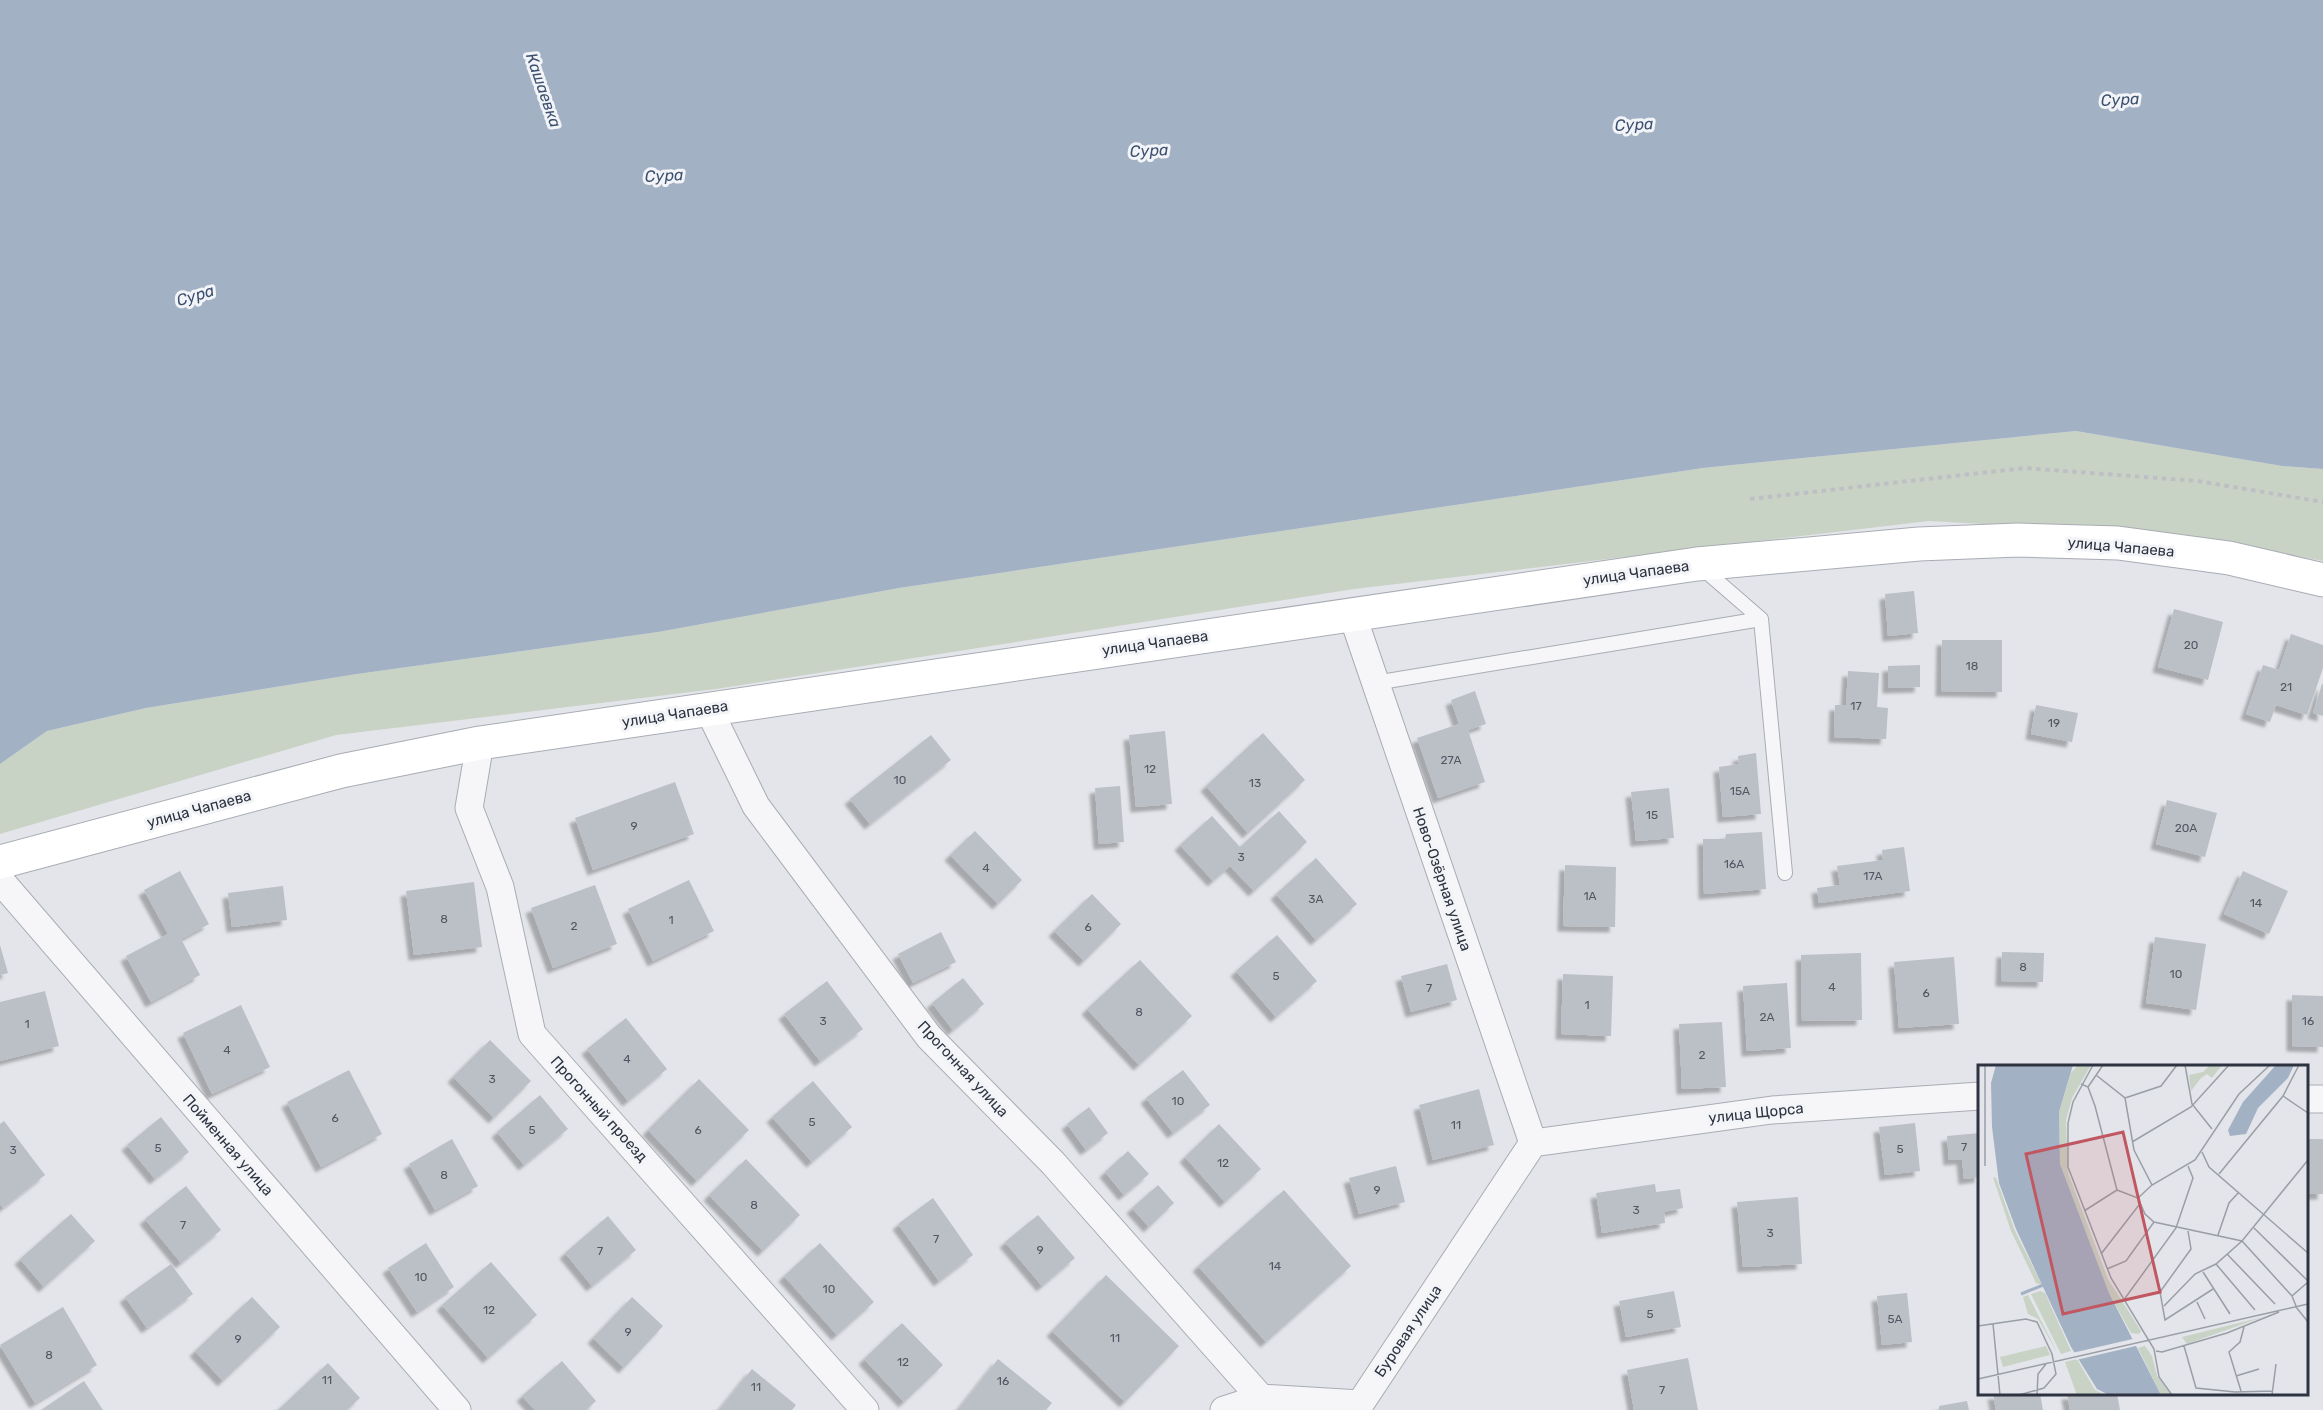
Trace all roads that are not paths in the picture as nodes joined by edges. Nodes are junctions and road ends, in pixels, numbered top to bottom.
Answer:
1 (1697, 564) junction
2 (2323, 580) edge
3 (1352, 614) junction
4 (1761, 619) junction
5 (1375, 683) junction
6 (708, 708) junction
7 (480, 744) junction
8 (0, 862) edge
9 (1785, 873) dead end
10 (0, 880) edge
11 (1978, 1096) edge
12 (1533, 1143) junction
13 (1261, 1398) junction
14 (1362, 1407) edge
15 (457, 1410) edge
16 (865, 1410) edge
17 (1224, 1410) edge

1 - 2 street, улица Чапаева
1 - 3 street, улица Чапаева
1 - 4 lane
3 - 5 street, Ново-Озёрная улица
3 - 6 street, улица Чапаева
4 - 5 lane
4 - 9 lane
5 - 12 street, Ново-Озёрная улица
6 - 7 street, улица Чапаева
6 - 13 street, Прогонная улица
7 - 8 street, улица Чапаева
7 - 16 street, Прогонный проезд
10 - 15 street, Пойменная улица
11 - 12 street, улица Щорса
12 - 14 street, Буровая улица
13 - 14 street, Буровая улица
13 - 17 street, Буровая улица

